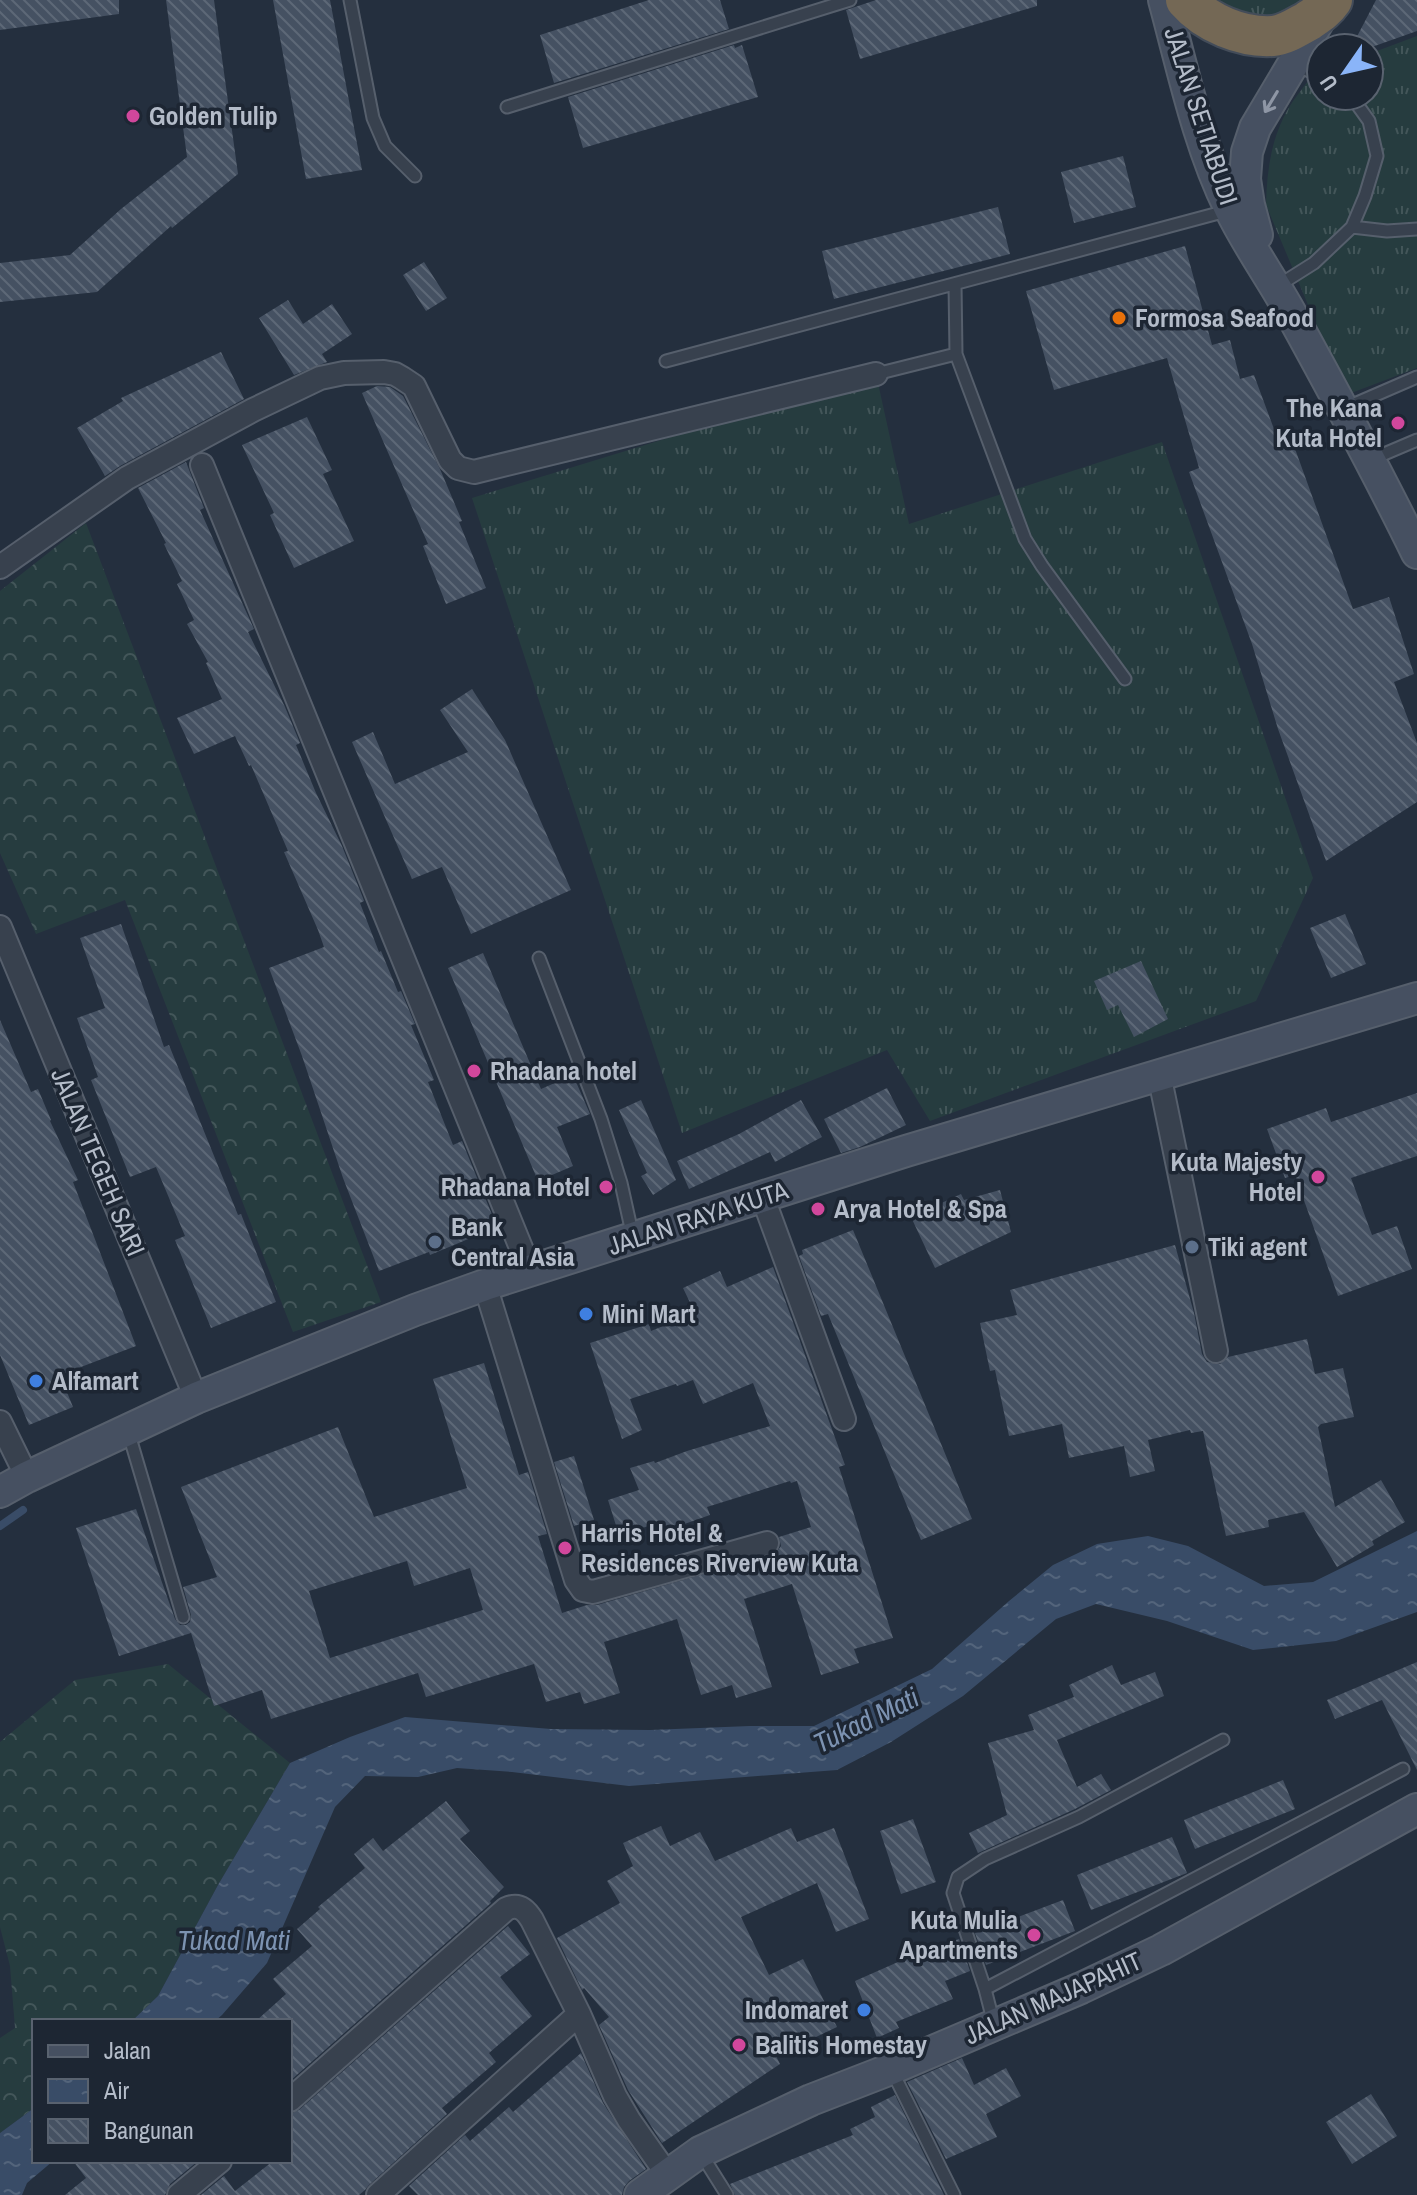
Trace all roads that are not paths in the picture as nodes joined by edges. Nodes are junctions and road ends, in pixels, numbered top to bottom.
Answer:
1 (350, 0) edge
2 (850, 0) edge
3 (1164, 0) edge
4 (1186, 0) edge
5 (1328, 5) edge
6 (1294, 63) junction
7 (1305, 69) edge
8 (507, 107) dead end
9 (1363, 112) edge
10 (415, 176) dead end
11 (1240, 208) junction
12 (1352, 227) junction
13 (1417, 229) edge
14 (1272, 279) junction
15 (955, 284) junction
16 (956, 354) junction
17 (666, 361) dead end
18 (876, 374) joint
19 (1417, 378) edge
20 (1342, 409) junction
21 (1417, 440) edge
22 (1370, 460) junction
23 (202, 465) dead end
24 (1417, 553) edge
25 (0, 567) edge
26 (1125, 679) dead end
27 (0, 927) edge
28 (539, 958) dead end
29 (1417, 998) edge
30 (1159, 1074) junction
31 (763, 1198) junction
32 (633, 1240) junction
33 (530, 1270) junction
34 (485, 1285) junction
35 (1216, 1351) dead end
36 (196, 1398) junction
37 (844, 1419) dead end
38 (0, 1422) edge
39 (128, 1431) junction
40 (27, 1477) junction
41 (0, 1492) edge
42 (767, 1543) dead end
43 (183, 1617) dead end
44 (1223, 1740) dead end
45 (1403, 1769) dead end
46 (1417, 1809) edge
47 (985, 1989) junction
48 (579, 2014) junction
49 (995, 2025) junction
50 (891, 2069) junction
51 (292, 2098) edge
52 (700, 2152) junction
53 (218, 2163) edge
54 (667, 2174) junction
55 (179, 2195) edge
56 (378, 2195) edge
57 (640, 2195) edge
58 (727, 2195) edge
59 (954, 2195) edge

1 - 10 lane
2 - 8 lane
3 - 11 street, JALAN SETIABUDI
4 - 5 highway
5 - 6 street, JALAN SETIABUDI
6 - 7 lane
6 -> 11 street, JALAN SETIABUDI
9 - 12 lane
11 - 14 street, JALAN SETIABUDI
11 - 15 lane
12 - 13 lane
12 - 14 lane
14 - 20 street, JALAN SETIABUDI
15 - 16 lane
15 - 17 lane
16 - 18 lane
16 - 26 lane
18 - 25 street
19 - 20 lane
20 - 22 street, JALAN SETIABUDI
21 - 22 lane
22 - 24 street, JALAN SETIABUDI
23 - 33 street
27 - 36 street, JALAN TEGEH SARI
28 - 32 lane
29 - 30 street, JALAN RAYA KUTA
30 - 31 street, JALAN RAYA KUTA
30 - 35 street
31 - 32 street, JALAN RAYA KUTA
31 - 37 street
32 - 33 street, JALAN RAYA KUTA
33 - 34 street, JALAN RAYA KUTA
34 - 36 street, JALAN RAYA KUTA
34 - 42 street
36 - 39 street, JALAN RAYA KUTA
38 - 40 street
39 - 40 street, JALAN RAYA KUTA
39 - 43 lane
40 - 41 street, JALAN RAYA KUTA
44 - 47 lane
45 - 47 lane
46 - 49 street, JALAN MAJAPAHIT
47 - 49 lane
48 - 51 street
48 - 54 street
48 - 56 street
49 - 50 street, JALAN MAJAPAHIT
50 - 52 street, JALAN MAJAPAHIT
50 - 59 lane
52 - 54 street, JALAN MAJAPAHIT
52 - 58 lane
53 - 55 street
54 - 57 street, JALAN MAJAPAHIT

